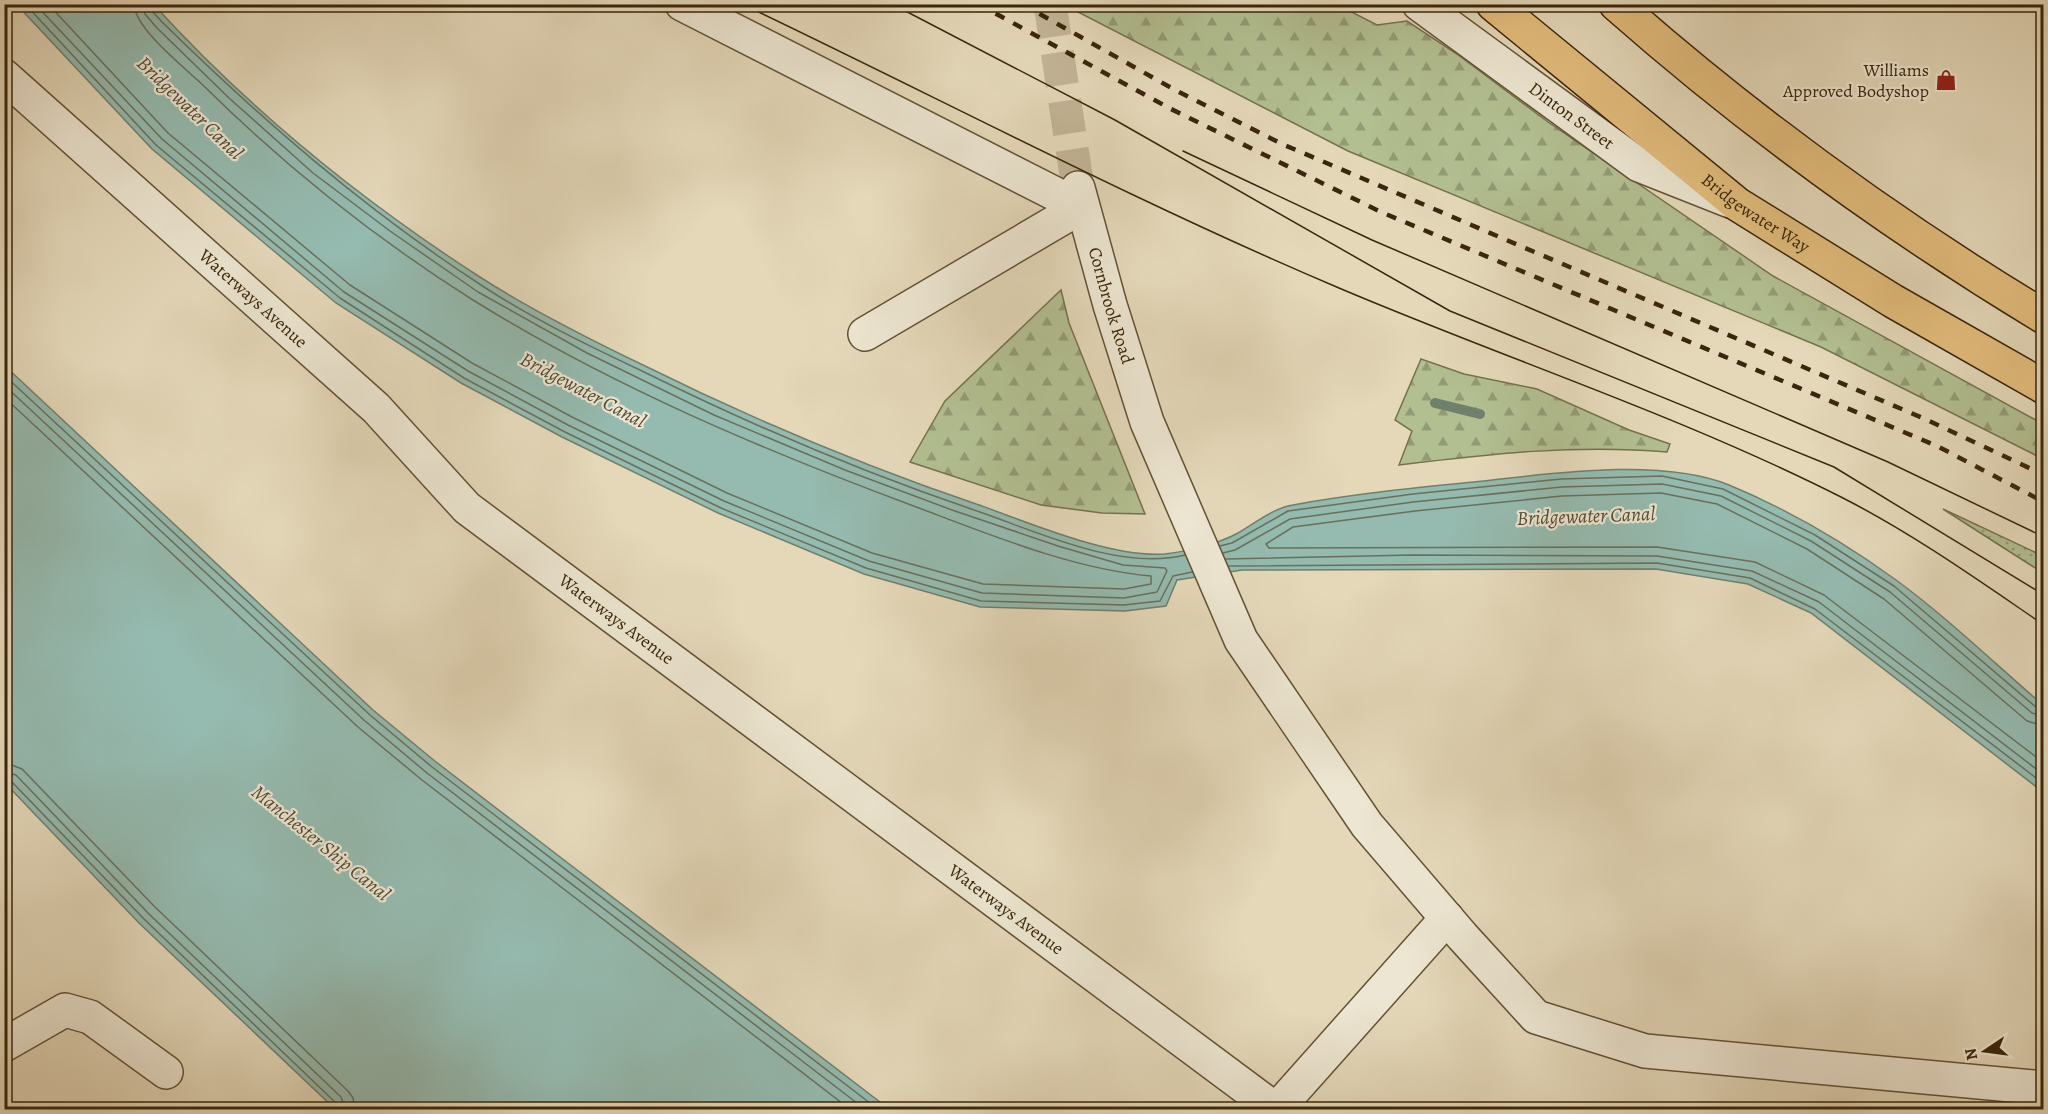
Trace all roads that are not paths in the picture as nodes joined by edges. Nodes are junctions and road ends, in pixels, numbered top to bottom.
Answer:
1 (682, 4) edge
2 (1419, 4) edge
3 (1493, 4) edge
4 (1616, 4) edge
5 (4, 76) edge
6 (1080, 198) junction
7 (1737, 204) junction
8 (2043, 317) edge
9 (865, 334) dead end
10 (2043, 387) edge
11 (1447, 918) junction
12 (4, 1045) edge
13 (166, 1072) dead end
14 (2043, 1088) edge
15 (1276, 1110) edge

1 - 6 street
2 - 7 street, Dinton Street
3 - 7 highway, Bridgewater Way
4 - 8 highway
5 - 15 street, Waterways Avenue
6 - 9 street
6 - 11 street, Cornbrook Road
7 - 10 highway, Bridgewater Way
11 - 14 street, Cornbrook Road
11 - 15 street, Waterways Avenue
12 - 13 street

